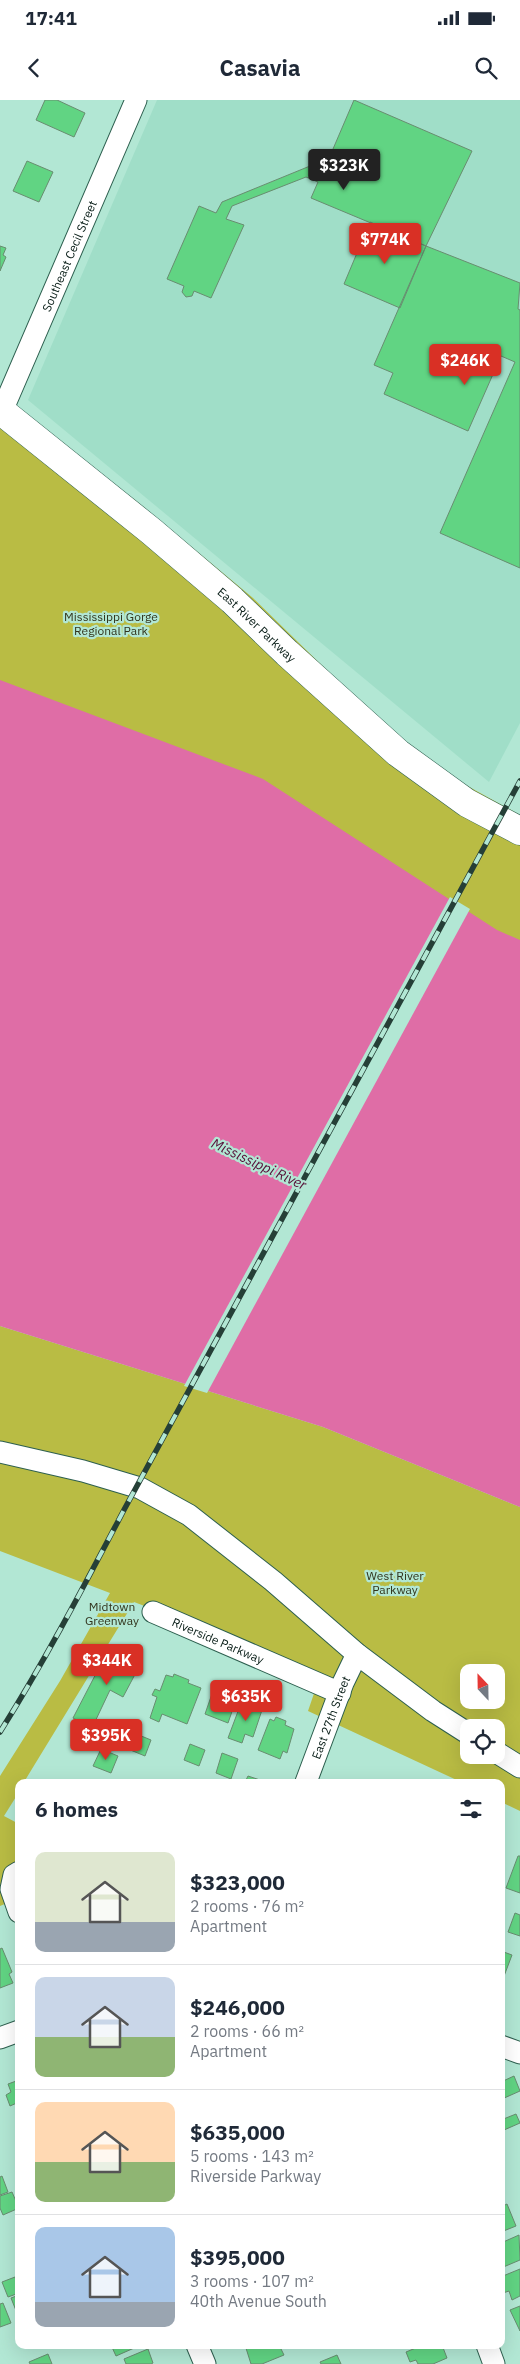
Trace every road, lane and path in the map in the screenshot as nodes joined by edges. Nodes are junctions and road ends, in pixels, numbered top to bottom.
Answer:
1 (136, 100) edge
2 (1, 411) edge
3 (520, 831) edge
4 (0, 1452) edge
5 (153, 1612) dead end
6 (357, 1654) junction
7 (340, 1693) junction
8 (460, 1728) edge
9 (505, 1758) edge
10 (520, 1767) edge
11 (307, 1779) edge
12 (15, 1874) edge
13 (15, 1900) edge
14 (15, 2032) edge
15 (0, 2038) edge
16 (505, 2047) edge
17 (520, 2053) edge
18 (199, 2349) edge
19 (488, 2349) edge
20 (205, 2364) edge
21 (494, 2364) edge

1 - 2 street, Southeast Cecil Street
2 - 3 street, East River Parkway
4 - 6 street
5 - 7 street, Riverside Parkway
6 - 7 street, East 27th Street
6 - 8 street
7 - 11 street, East 27th Street
9 - 10 street
12 - 13 street
14 - 15 street
16 - 17 street
18 - 20 street
19 - 21 street

